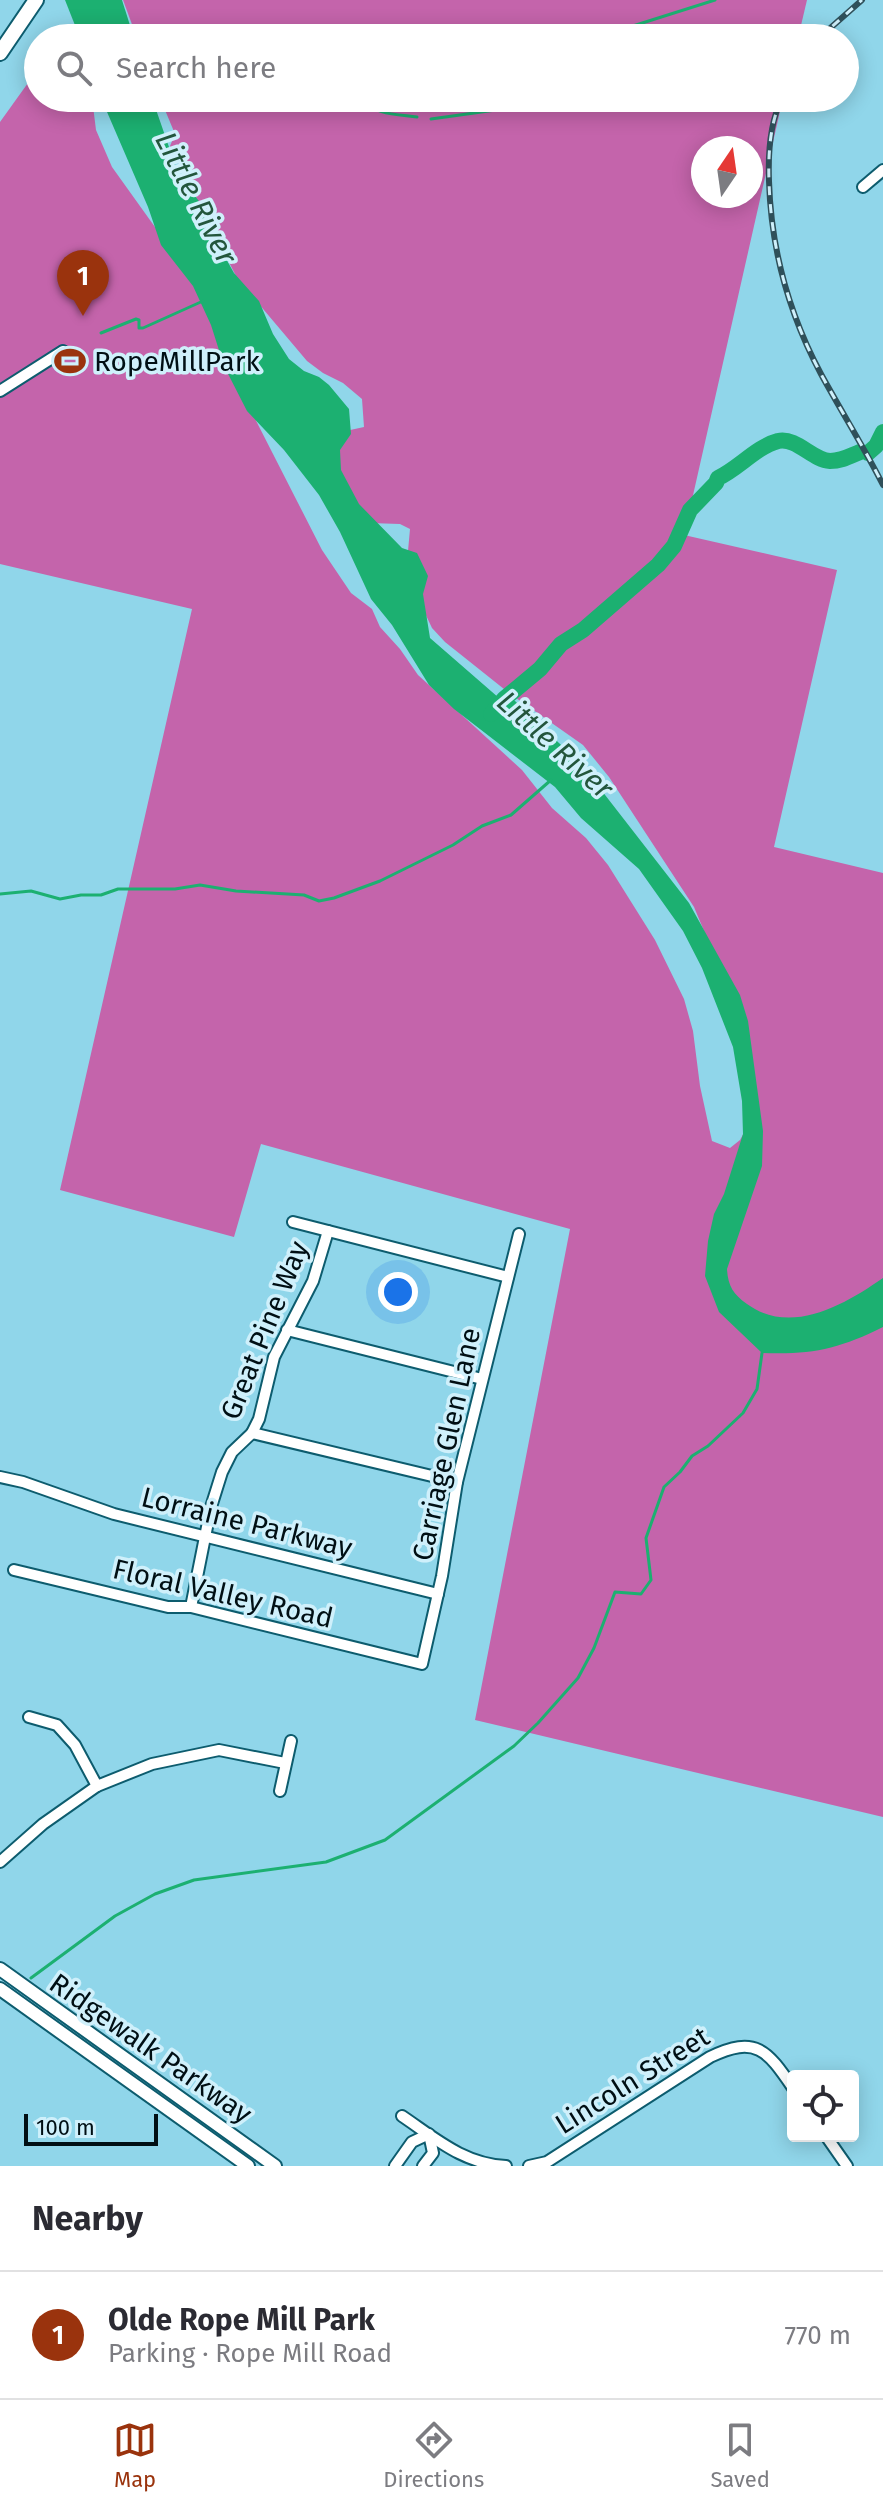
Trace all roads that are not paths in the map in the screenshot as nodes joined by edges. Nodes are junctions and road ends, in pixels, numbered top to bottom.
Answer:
1 (36, 0) edge
2 (0, 53) edge
3 (883, 170) edge
4 (863, 187) dead end
5 (63, 351) dead end
6 (0, 391) edge
7 (293, 1222) dead end
8 (328, 1231) junction
9 (519, 1234) dead end
10 (508, 1277) junction
11 (287, 1330) junction
12 (482, 1379) junction
13 (252, 1433) junction
14 (0, 1477) edge
15 (457, 1482) junction
16 (206, 1535) junction
17 (14, 1570) dead end
18 (438, 1594) junction
19 (191, 1607) junction
20 (422, 1664) joint
21 (29, 1717) dead end
22 (291, 1741) dead end
23 (285, 1763) junction
24 (97, 1786) junction
25 (280, 1791) dead end
26 (0, 1862) edge
27 (0, 1969) edge
28 (0, 1989) edge
29 (787, 2079) edge
30 (402, 2116) dead end
31 (429, 2134) junction
32 (830, 2142) edge
33 (248, 2166) edge
34 (275, 2166) edge
35 (395, 2166) edge
36 (423, 2166) edge
37 (506, 2166) edge
38 (529, 2166) edge
39 (847, 2166) edge

1 - 2 highway
3 - 4 street
5 - 6 street
7 - 8 street
8 - 10 street
8 - 11 street, Great Pine Way
9 - 10 street, Carriage Glen Lane
10 - 12 street, Carriage Glen Lane
11 - 12 street
11 - 13 street, Great Pine Way
12 - 15 street, Carriage Glen Lane
13 - 15 street
13 - 16 street, Great Pine Way
14 - 16 street, Lorraine Parkway
15 - 18 street, Carriage Glen Lane
16 - 18 street, Lorraine Parkway
16 - 19 street, Great Pine Way
17 - 19 street, Floral Valley Road
18 - 20 street, Carriage Glen Lane
19 - 20 street, Floral Valley Road
21 - 24 street
22 - 23 street
23 - 24 street
23 - 25 street
24 - 26 street
27 - 34 main road, Ridgewalk Parkway
28 - 33 main road, Ridgewalk Parkway
29 - 38 street, Lincoln Street
30 - 31 street
31 - 35 street
31 - 36 street
31 - 37 street
32 - 39 street

